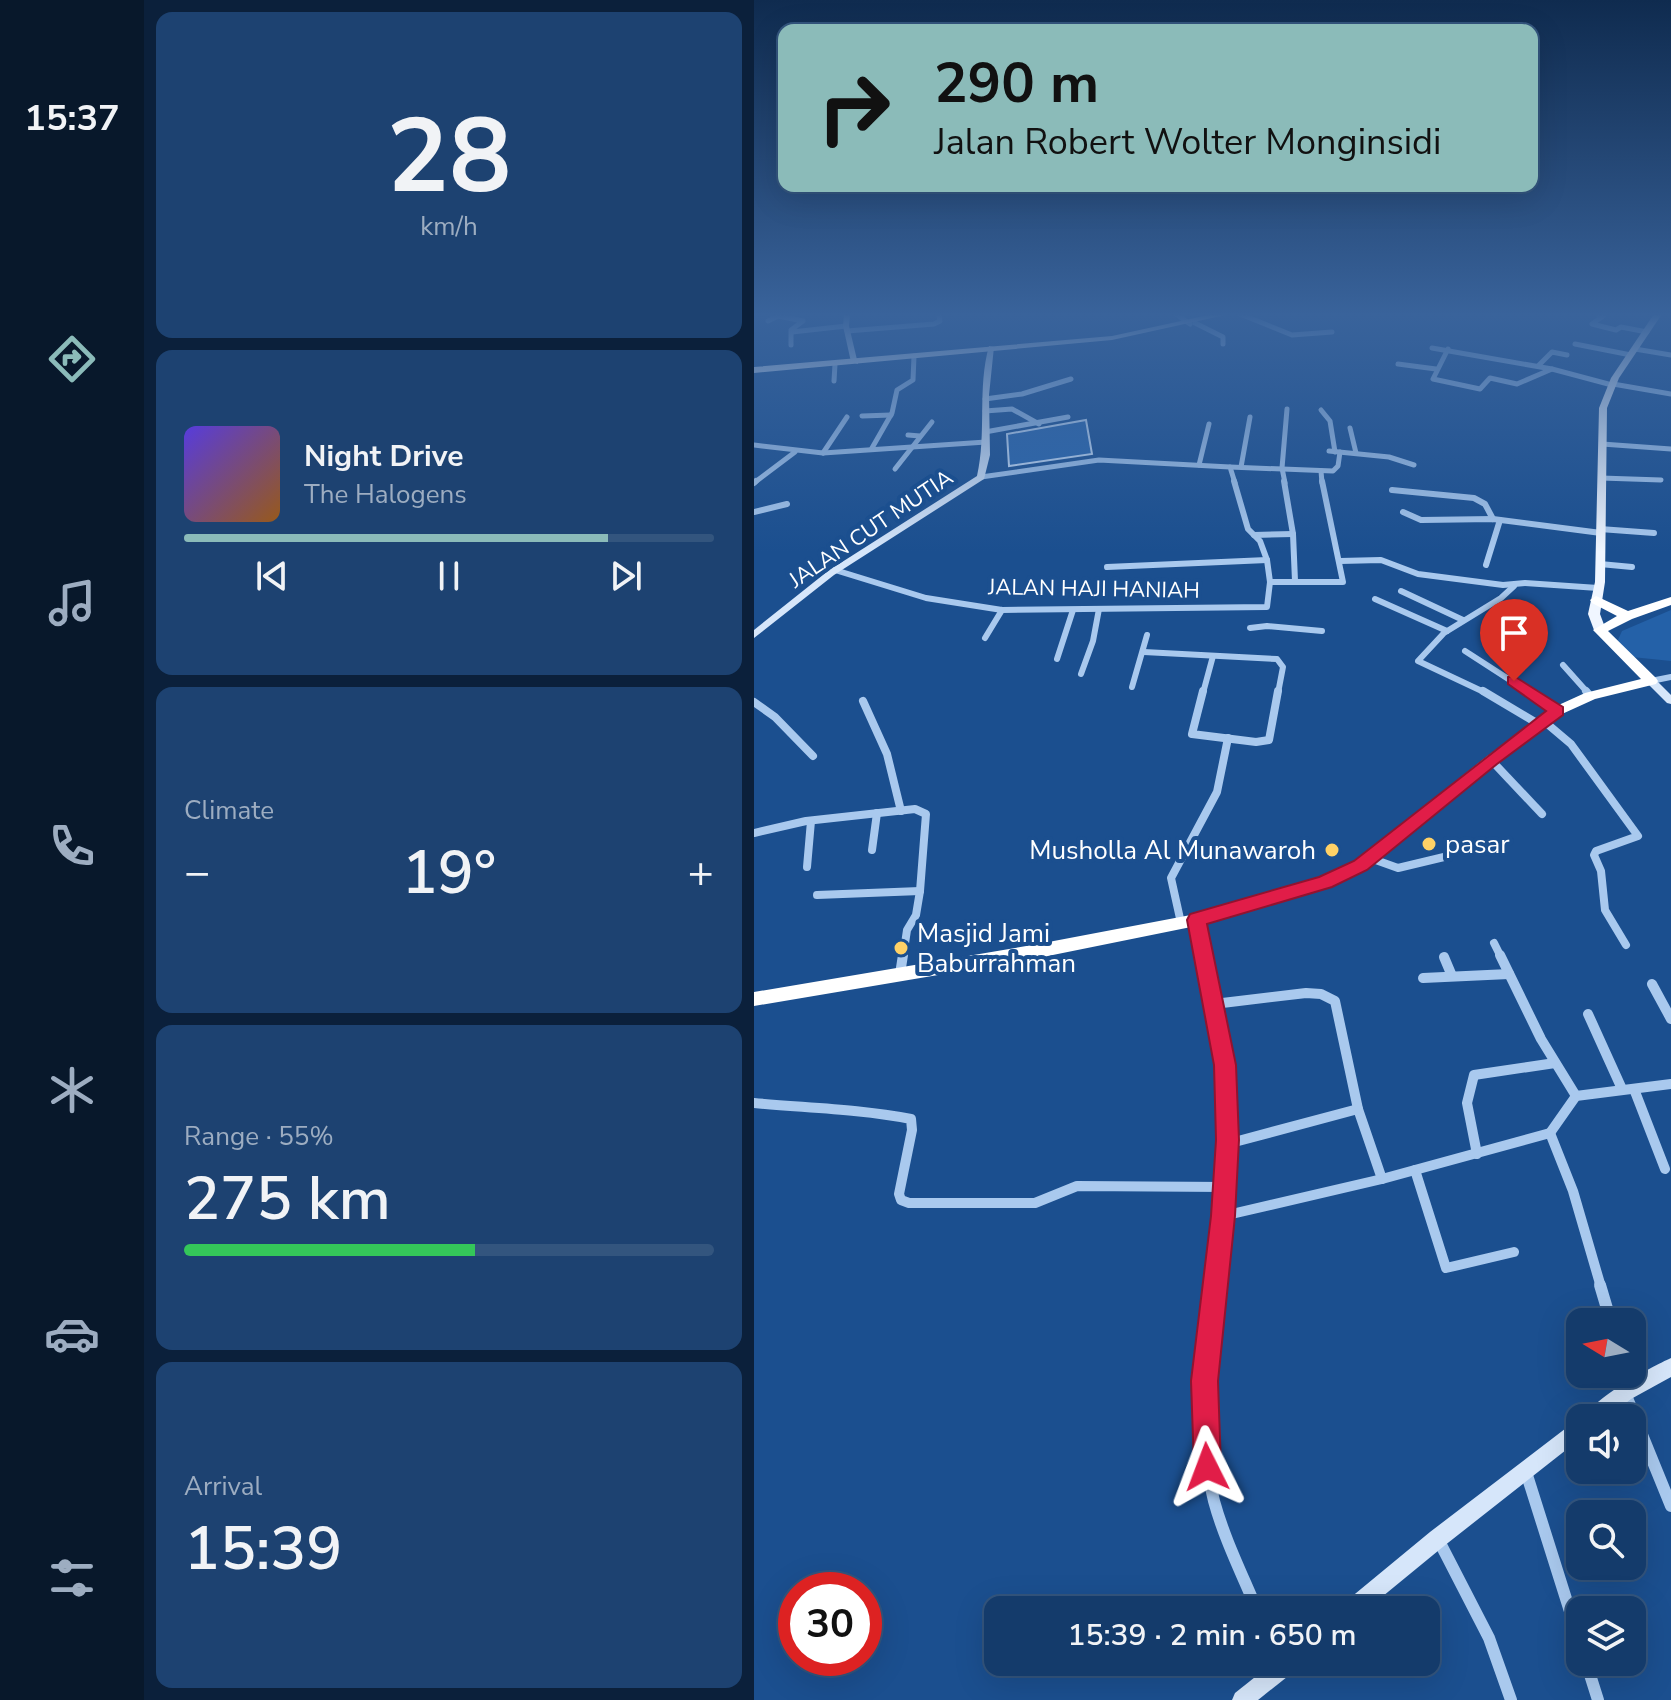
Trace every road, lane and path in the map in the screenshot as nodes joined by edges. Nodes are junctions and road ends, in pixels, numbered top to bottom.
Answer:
1 (897, 393) edge
2 (986, 393) edge
3 (1018, 393) edge
4 (1608, 393) edge
5 (985, 399) junction
6 (1287, 409) dead end
7 (1321, 410) dead end
8 (985, 411) junction
9 (891, 415) junction
10 (862, 416) dead end
11 (847, 417) dead end
12 (1068, 417) dead end
13 (1250, 417) dead end
14 (932, 422) dead end
15 (1039, 424) junction
16 (1209, 424) dead end
17 (1350, 428) dead end
18 (908, 435) dead end
19 (920, 436) junction
20 (986, 437) junction
21 (1602, 444) junction
22 (754, 445) edge
23 (872, 448) junction
24 (910, 449) junction
25 (1671, 449) edge
26 (796, 451) junction
27 (1334, 452) junction
28 (823, 453) junction
29 (1356, 453) junction
30 (1199, 465) junction
31 (1414, 465) dead end
32 (1230, 467) junction
33 (1241, 467) junction
34 (1282, 468) junction
35 (895, 469) dead end
36 (1321, 471) junction
37 (981, 477) junction
38 (1601, 478) junction
39 (1661, 480) dead end
40 (754, 483) edge
41 (1392, 490) dead end
42 (787, 504) dead end
43 (754, 512) edge
44 (1403, 512) dead end
45 (1496, 520) junction
46 (1600, 531) junction
47 (1654, 533) dead end
48 (1293, 534) junction
49 (1254, 535) junction
50 (1267, 560) junction
51 (1340, 561) junction
52 (1600, 564) junction
53 (1486, 565) dead end
54 (1107, 567) dead end
55 (1632, 567) dead end
56 (835, 570) junction
57 (1295, 581) junction
58 (1270, 582) junction
59 (1514, 586) junction
60 (1401, 591) dead end
61 (1597, 594) junction
62 (1375, 599) dead end
63 (1671, 601) edge
64 (1264, 607) junction
65 (1099, 609) junction
66 (1002, 610) junction
67 (1073, 610) junction
68 (1627, 616) junction
69 (1463, 620) junction
70 (1267, 626) junction
71 (1250, 628) dead end
72 (1600, 630) junction
73 (1322, 631) dead end
74 (1447, 631) junction
75 (754, 635) edge
76 (1147, 635) dead end
77 (985, 638) dead end
78 (1465, 651) dead end
79 (1144, 652) junction
80 (1213, 656) junction
81 (1057, 659) dead end
82 (1563, 665) dead end
83 (1081, 674) dead end
84 (1671, 677) edge
85 (1651, 681) junction
86 (1132, 687) dead end
87 (1590, 696) junction
88 (863, 701) dead end
89 (1671, 701) edge
90 (754, 702) edge
91 (1548, 720) junction
92 (1228, 738) junction
93 (813, 756) dead end
94 (1491, 760) junction
95 (901, 811) junction
96 (877, 813) junction
97 (1542, 814) dead end
98 (811, 821) junction
99 (754, 833) edge
100 (872, 850) dead end
101 (1444, 857) dead end
102 (1370, 858) junction
103 (807, 867) dead end
104 (920, 891) junction
105 (817, 895) dead end
106 (1189, 921) junction
107 (1494, 943) dead end
108 (1626, 945) dead end
109 (1444, 957) dead end
110 (900, 974) junction
111 (1509, 974) junction
112 (1452, 976) junction
113 (1423, 978) dead end
114 (1652, 984) dead end
115 (754, 999) edge
116 (1214, 1004) junction
117 (1588, 1014) dead end
118 (1671, 1019) edge
119 (1555, 1063) junction
120 (1671, 1084) edge
121 (1628, 1089) junction
122 (1576, 1096) junction
123 (754, 1103) edge
124 (1358, 1109) junction
125 (1550, 1133) junction
126 (1227, 1144) junction
127 (1477, 1154) junction
128 (1665, 1169) dead end
129 (1415, 1170) junction
130 (1382, 1179) junction
131 (1226, 1187) junction
132 (1223, 1216) junction
133 (1514, 1252) dead end
134 (1607, 1308) edge
135 (1671, 1367) edge
136 (1624, 1388) edge
137 (1625, 1393) junction
138 (1611, 1404) edge
139 (1566, 1438) edge
140 (1525, 1469) junction
141 (1671, 1506) edge
142 (1437, 1539) junction
143 (1252, 1596) edge
144 (1368, 1596) edge
145 (1566, 1599) edge
146 (1270, 1676) edge
147 (1590, 1676) edge
148 (1242, 1700) edge
149 (1511, 1700) edge
150 (1598, 1700) edge

1 - 9 street
2 - 5 main road, JALAN CUT MUTIA
3 - 5 street
4 - 21 main road
5 - 8 main road, JALAN CUT MUTIA
6 - 34 street
7 - 27 street
8 - 15 street
8 - 20 main road, JALAN CUT MUTIA
9 - 10 street
9 - 23 street
11 - 28 street
12 - 15 street
13 - 33 street
14 - 19 street
15 - 20 street
16 - 30 street
17 - 29 street
18 - 19 street
19 - 24 street
20 - 24 street
20 - 37 main road, JALAN CUT MUTIA
21 - 25 street
21 - 38 main road
22 - 26 street
23 - 24 street
23 - 28 street
24 - 35 street
26 - 28 street
26 - 40 street
27 - 29 street
27 - 36 street
29 - 31 street
30 - 32 street
30 - 37 street
32 - 33 street
32 - 49 street
33 - 34 street
34 - 36 street
34 - 48 street
36 - 51 street
37 - 56 main road, JALAN CUT MUTIA
38 - 39 street
38 - 46 main road
41 - 45 street
42 - 43 street
44 - 45 street
45 - 46 street
45 - 53 street
46 - 47 street
46 - 52 main road
48 - 49 street
48 - 57 street
49 - 50 street
50 - 54 street
50 - 58 street
51 - 57 street
51 - 59 street
52 - 55 street
52 - 61 main road
56 - 66 street, JALAN HAJI HANIAH
56 - 75 main road, JALAN CUT MUTIA
57 - 58 street
58 - 64 street
59 - 61 street
59 - 69 street
60 - 69 street
61 - 68 highway
61 - 72 main road
62 - 74 street
63 - 68 highway
64 - 65 street, JALAN HAJI HANIAH
64 - 70 street
65 - 67 street, JALAN HAJI HANIAH
65 - 83 street
66 - 67 street, JALAN HAJI HANIAH
66 - 77 street
67 - 81 street
68 - 72 highway
69 - 74 street
70 - 71 street
70 - 73 street
72 - 85 highway
74 - 91 street
76 - 79 street
78 - 91 street
79 - 80 street
79 - 86 street
80 - 92 street
80 - 92 street
82 - 87 street
84 - 85 street
85 - 87 highway
85 - 89 main road
87 - 91 highway
88 - 95 street
90 - 93 street
91 - 94 highway
91 - 108 street
92 - 106 street
94 - 97 street
94 - 102 highway
95 - 96 street
95 - 104 street
96 - 98 street
96 - 100 street
98 - 99 street
98 - 103 street
101 - 102 street
102 - 106 highway
104 - 105 street
104 - 110 street
106 - 110 highway
106 - 116 street
107 - 111 street
109 - 112 street
110 - 115 highway
111 - 112 street
111 - 119 street
112 - 113 street
114 - 118 street
116 - 124 street
116 - 126 street
117 - 121 street
119 - 122 street
119 - 127 street
120 - 121 street
121 - 122 street
121 - 128 street
122 - 125 street
123 - 131 street
124 - 126 street
124 - 130 street
125 - 127 street
125 - 134 street
126 - 131 street
127 - 129 street
129 - 130 street
129 - 133 street
130 - 132 street
131 - 132 street
132 - 143 street
135 - 137 main road
136 - 137 street
137 - 138 main road
137 - 141 street
139 - 140 main road
140 - 142 main road
140 - 145 street
142 - 144 main road
142 - 149 street
146 - 148 main road
147 - 150 street

